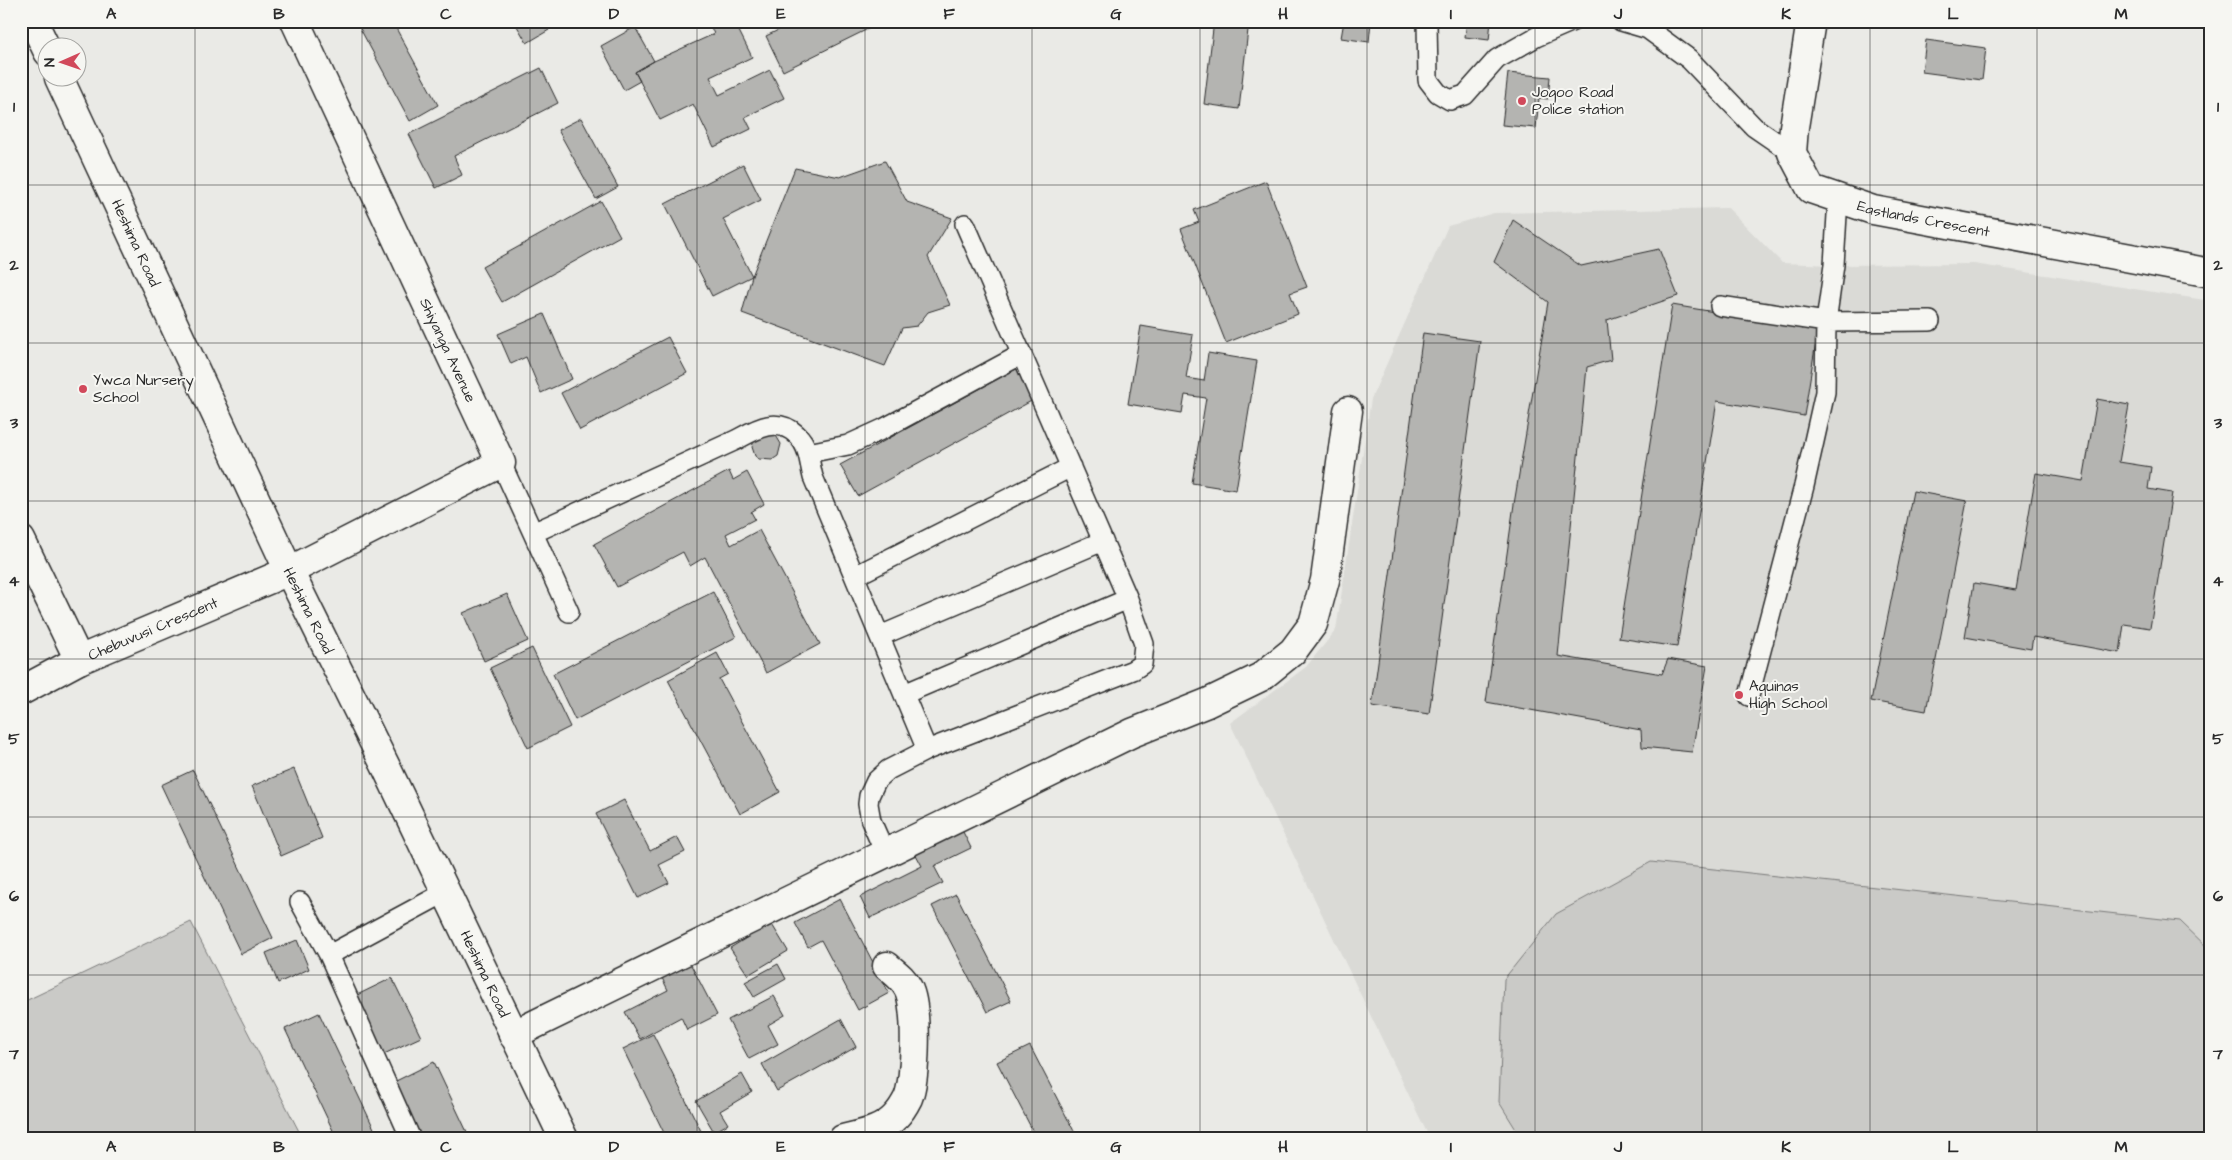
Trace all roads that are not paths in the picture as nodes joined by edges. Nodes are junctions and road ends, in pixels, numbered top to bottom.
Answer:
1 (33, 21) edge
2 (295, 21) edge
3 (1427, 21) edge
4 (1573, 21) edge
5 (1621, 21) edge
6 (1811, 21) edge
7 (41, 38) edge
8 (64, 88) edge
9 (1792, 153) junction
10 (1838, 198) junction
11 (965, 224) dead end
12 (2211, 273) edge
13 (1720, 306) dead end
14 (1930, 321) dead end
15 (1826, 322) junction
16 (1022, 354) junction
17 (1348, 411) dead end
18 (808, 453) junction
19 (501, 463) junction
20 (1071, 467) junction
21 (533, 533) junction
22 (21, 540) edge
23 (1103, 541) junction
24 (288, 571) junction
25 (855, 576) junction
26 (1128, 599) junction
27 (569, 612) dead end
28 (880, 636) junction
29 (79, 660) junction
30 (21, 691) edge
31 (904, 694) junction
32 (1749, 696) dead end
33 (927, 750) junction
34 (885, 854) junction
35 (446, 892) junction
36 (300, 902) dead end
37 (329, 955) junction
38 (887, 966) dead end
39 (513, 1034) junction
40 (888, 1132) edge
41 (411, 1139) edge
42 (564, 1139) edge
43 (843, 1139) edge

1 - 7 street
2 - 19 street, Shiyanga Avenue
3 - 4 lane
5 - 9 lane
6 - 9 street
8 - 24 street, Heshima Road
9 - 10 street, Eastlands Crescent
10 - 12 street, Eastlands Crescent
10 - 15 lane
11 - 16 lane
13 - 15 lane
14 - 15 lane
15 - 32 lane
16 - 18 lane
16 - 20 lane
17 - 34 street
18 - 21 lane
18 - 25 lane
19 - 21 lane
19 - 24 street
20 - 23 lane
20 - 25 lane
21 - 27 lane
22 - 29 street
23 - 26 lane
23 - 28 lane
24 - 29 street, Chebuvusi Crescent
24 - 35 street, Heshima Road
25 - 28 lane
26 - 31 lane
26 - 33 lane
28 - 31 lane
29 - 30 street, Chebuvusi Crescent
31 - 33 lane
33 - 34 lane
34 - 39 street
35 - 37 lane
35 - 39 street, Heshima Road
36 - 37 lane
37 - 41 lane
38 - 40 street
39 - 42 street, Heshima Road
40 - 43 street

